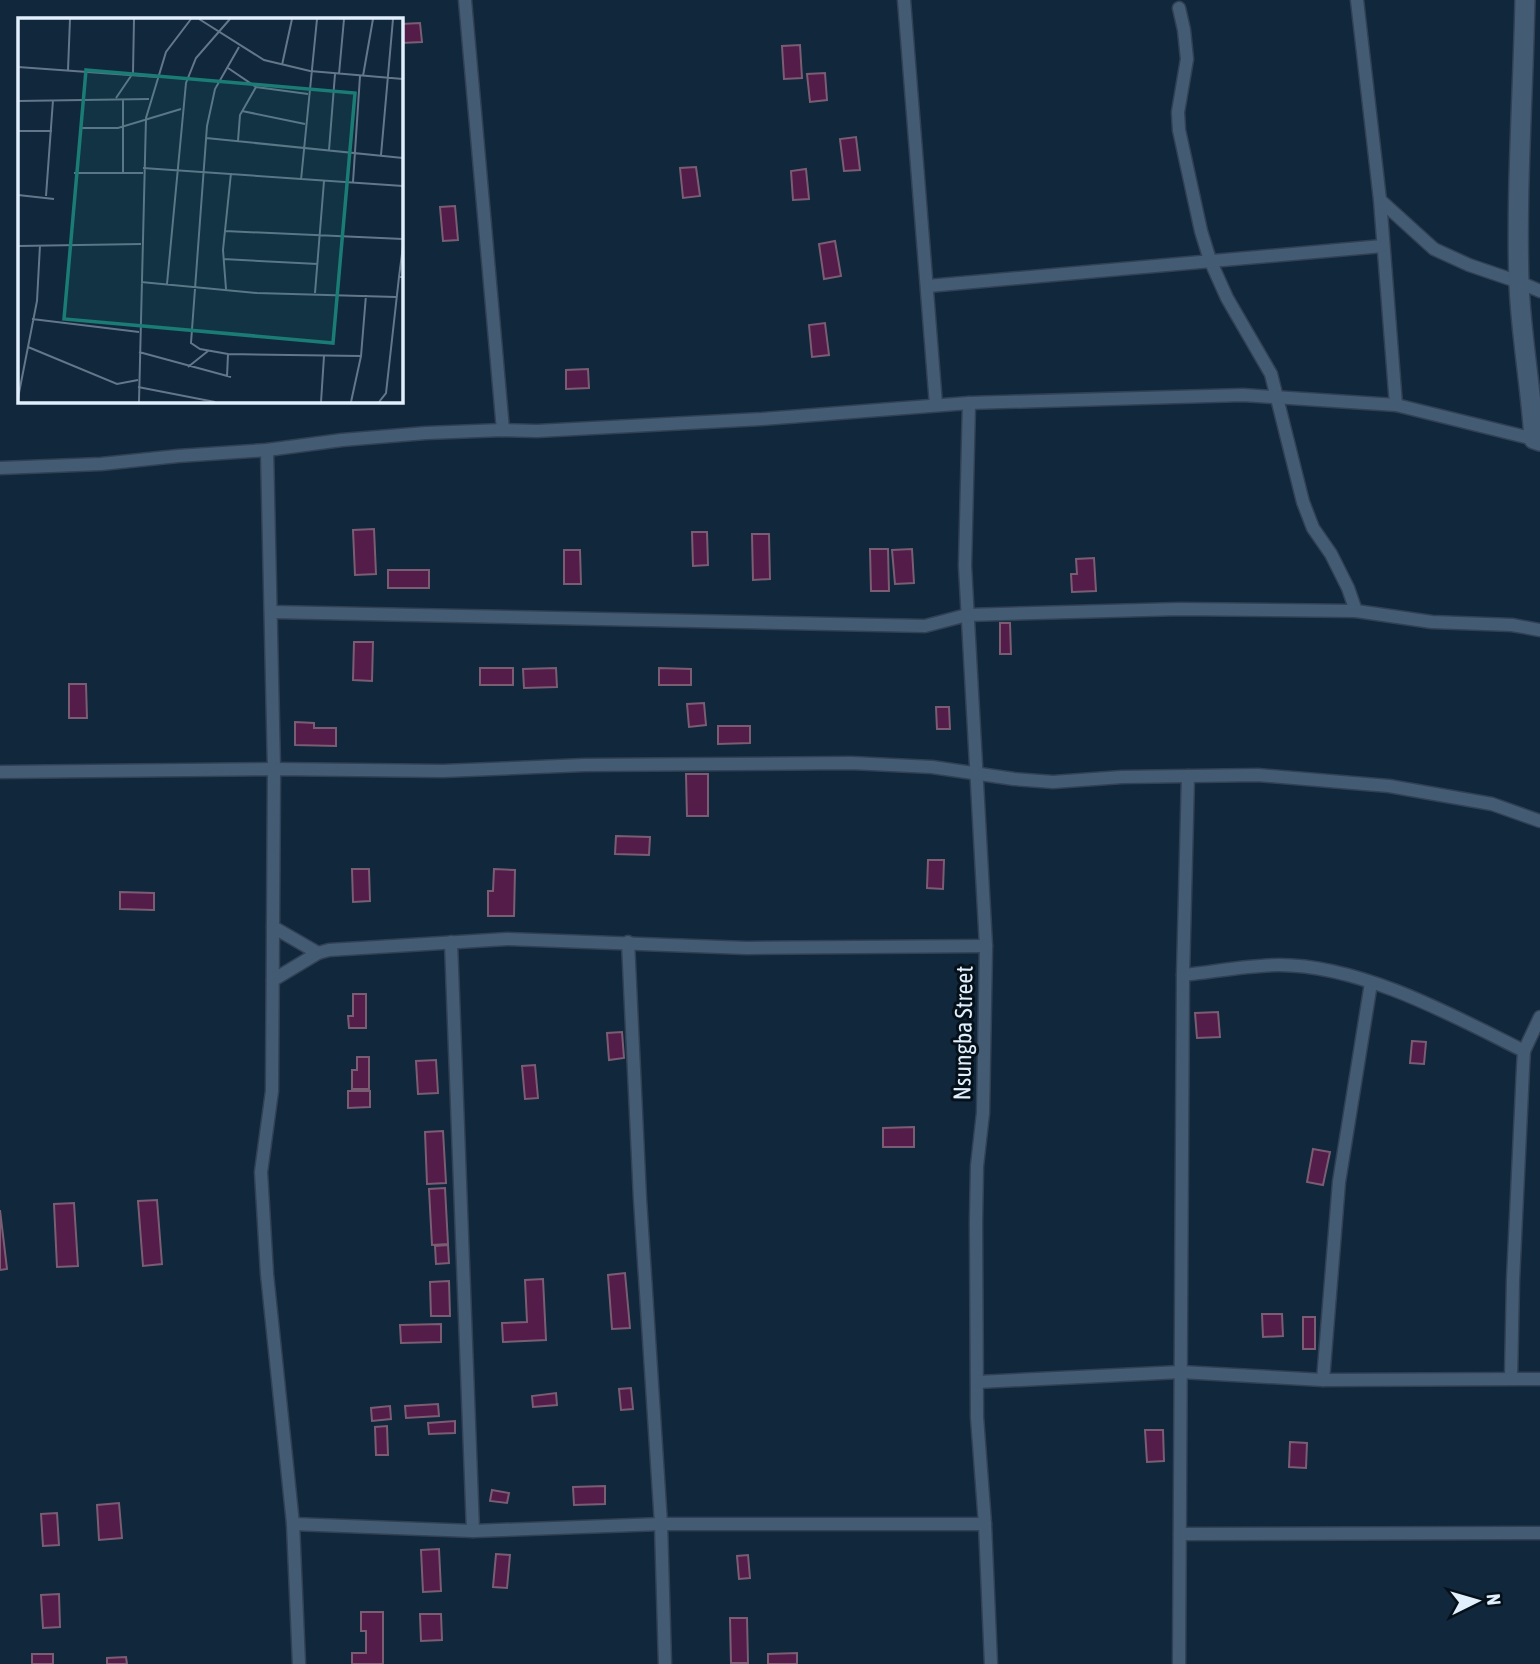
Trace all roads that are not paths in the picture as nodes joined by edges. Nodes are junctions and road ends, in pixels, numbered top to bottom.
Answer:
1 (465, 0) edge
2 (904, 0) edge
3 (1357, 0) edge
4 (1525, 0) edge
5 (1179, 8) dead end
6 (1380, 200) junction
7 (1383, 246) junction
8 (1210, 260) junction
9 (1519, 282) junction
10 (928, 286) junction
11 (1540, 291) edge
12 (1275, 396) junction
13 (969, 403) junction
14 (936, 405) junction
15 (1396, 405) junction
16 (503, 430) junction
17 (1537, 440) edge
18 (267, 450) junction
19 (0, 468) edge
20 (1356, 611) junction
21 (272, 612) junction
22 (967, 615) junction
23 (1540, 630) edge
24 (274, 769) junction
25 (0, 772) edge
26 (976, 773) junction
27 (1188, 776) junction
28 (1540, 821) edge
29 (273, 927) junction
30 (451, 942) junction
31 (628, 942) junction
32 (986, 946) junction
33 (318, 953) junction
34 (1183, 975) junction
35 (273, 980) junction
36 (1371, 984) junction
37 (1540, 1017) edge
38 (1524, 1051) junction
39 (1181, 1372) junction
40 (1511, 1378) junction
41 (1540, 1379) edge
42 (1323, 1380) junction
43 (978, 1382) junction
44 (293, 1524) junction
45 (662, 1524) junction
46 (985, 1524) junction
47 (472, 1531) junction
48 (1540, 1533) edge
49 (1180, 1534) junction
50 (299, 1664) edge
51 (665, 1664) edge
52 (991, 1664) edge
53 (1179, 1664) edge

1 - 16 street
2 - 10 street
3 - 6 street
4 - 9 street
5 - 8 street
6 - 7 street
6 - 9 street
7 - 8 street
7 - 15 street
8 - 10 street
8 - 12 street
9 - 11 street
9 - 17 street
10 - 14 street
12 - 13 street
12 - 15 street
12 - 20 street
13 - 14 street
13 - 22 street, Nsungba Street
14 - 16 street
15 - 17 street
16 - 18 street
18 - 19 street
18 - 21 street
20 - 22 street
20 - 23 street
21 - 22 street
21 - 24 street
22 - 26 street, Nsungba Street
24 - 25 street
24 - 26 street
24 - 29 street
26 - 27 street
26 - 32 street, Nsungba Street
27 - 28 street
27 - 34 street
29 - 33 street
29 - 35 street
30 - 31 street
30 - 33 street
30 - 47 street
31 - 32 street
31 - 45 street
32 - 43 street, Nsungba Street
33 - 35 street
34 - 36 street
34 - 39 street
35 - 44 street
36 - 38 street
36 - 42 street
37 - 38 street
38 - 40 street
39 - 42 street
39 - 43 street
39 - 49 street
40 - 41 street
40 - 42 street
43 - 46 street, Nsungba Street
44 - 47 street
44 - 50 street
45 - 46 street
45 - 47 street
45 - 51 street
46 - 52 street, Nsungba Street
48 - 49 street
49 - 53 street

